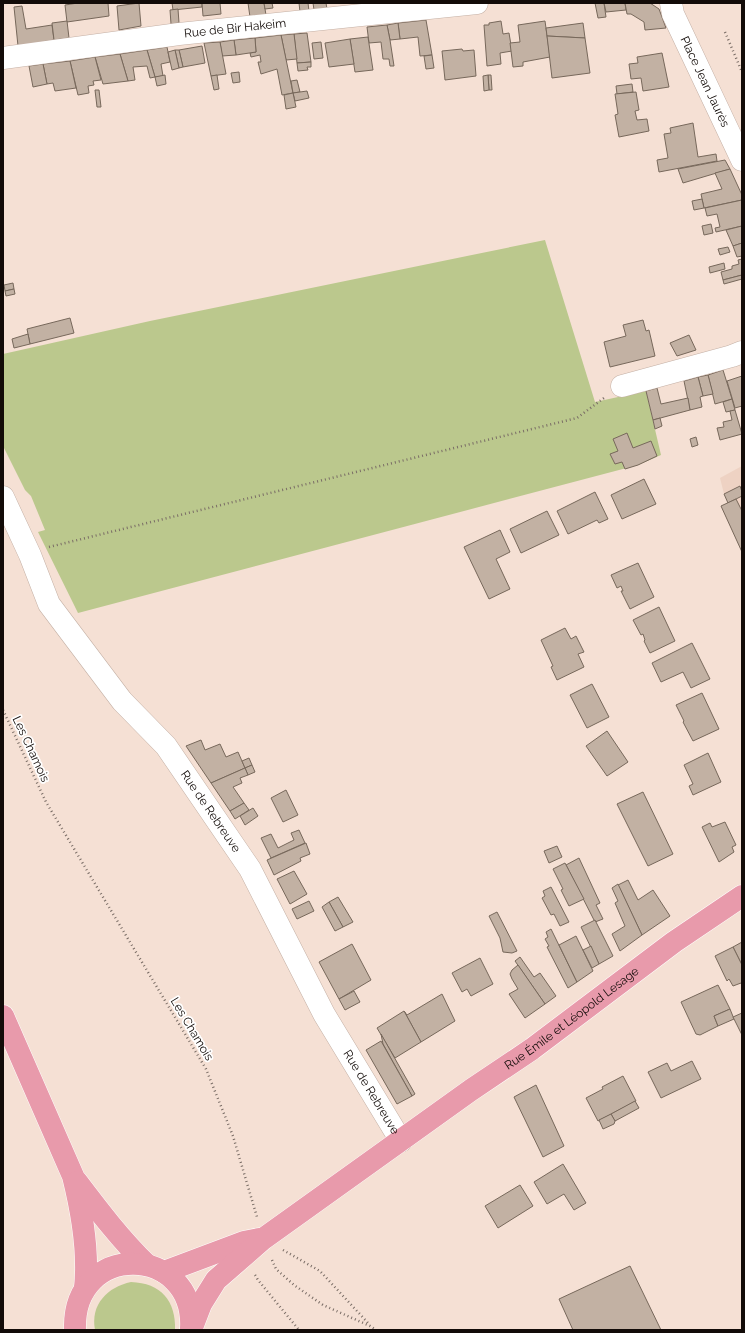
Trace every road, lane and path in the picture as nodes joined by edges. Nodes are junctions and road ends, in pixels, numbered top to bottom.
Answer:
1 (471, 3) edge
2 (671, 3) edge
3 (725, 32) dead end
4 (3, 58) edge
5 (742, 72) edge
6 (742, 160) edge
7 (742, 352) edge
8 (622, 386) joint
9 (3, 497) edge
10 (30, 555) junction
11 (3, 710) edge
12 (742, 896) edge
13 (3, 1016) edge
14 (401, 1140) junction
15 (73, 1176) junction
16 (263, 1239) junction
17 (245, 1254) junction
18 (155, 1268) junction
19 (85, 1288) junction
20 (370, 1326) junction
21 (74, 1330) edge
22 (191, 1330) edge
23 (299, 1330) edge
24 (376, 1330) edge

1 - 4 street, Rue de Bir Hakeim
2 - 6 street, Place Jean Jaurès
3 - 5 path
7 - 8 street
8 - 10 path
9 - 10 street, Rue de Rebreuve
10 - 14 street, Rue de Rebreuve
11 - 16 path, Les Chamois
12 - 14 main road, Rue Émile et Léopold Lesage
13 - 15 main road
14 - 16 main road, Rue Émile et Léopold Lesage
15 - 18 main road
15 - 19 main road
16 - 17 main road, Rue Émile et Léopold Lesage
16 - 18 main road
16 - 20 path
16 - 20 path, Les Chamois
17 - 22 main road, Rue Émile et Léopold Lesage
17 - 23 path
18 - 19 main road
18 - 22 main road
19 - 21 main road
20 - 24 path, Les Chamois

